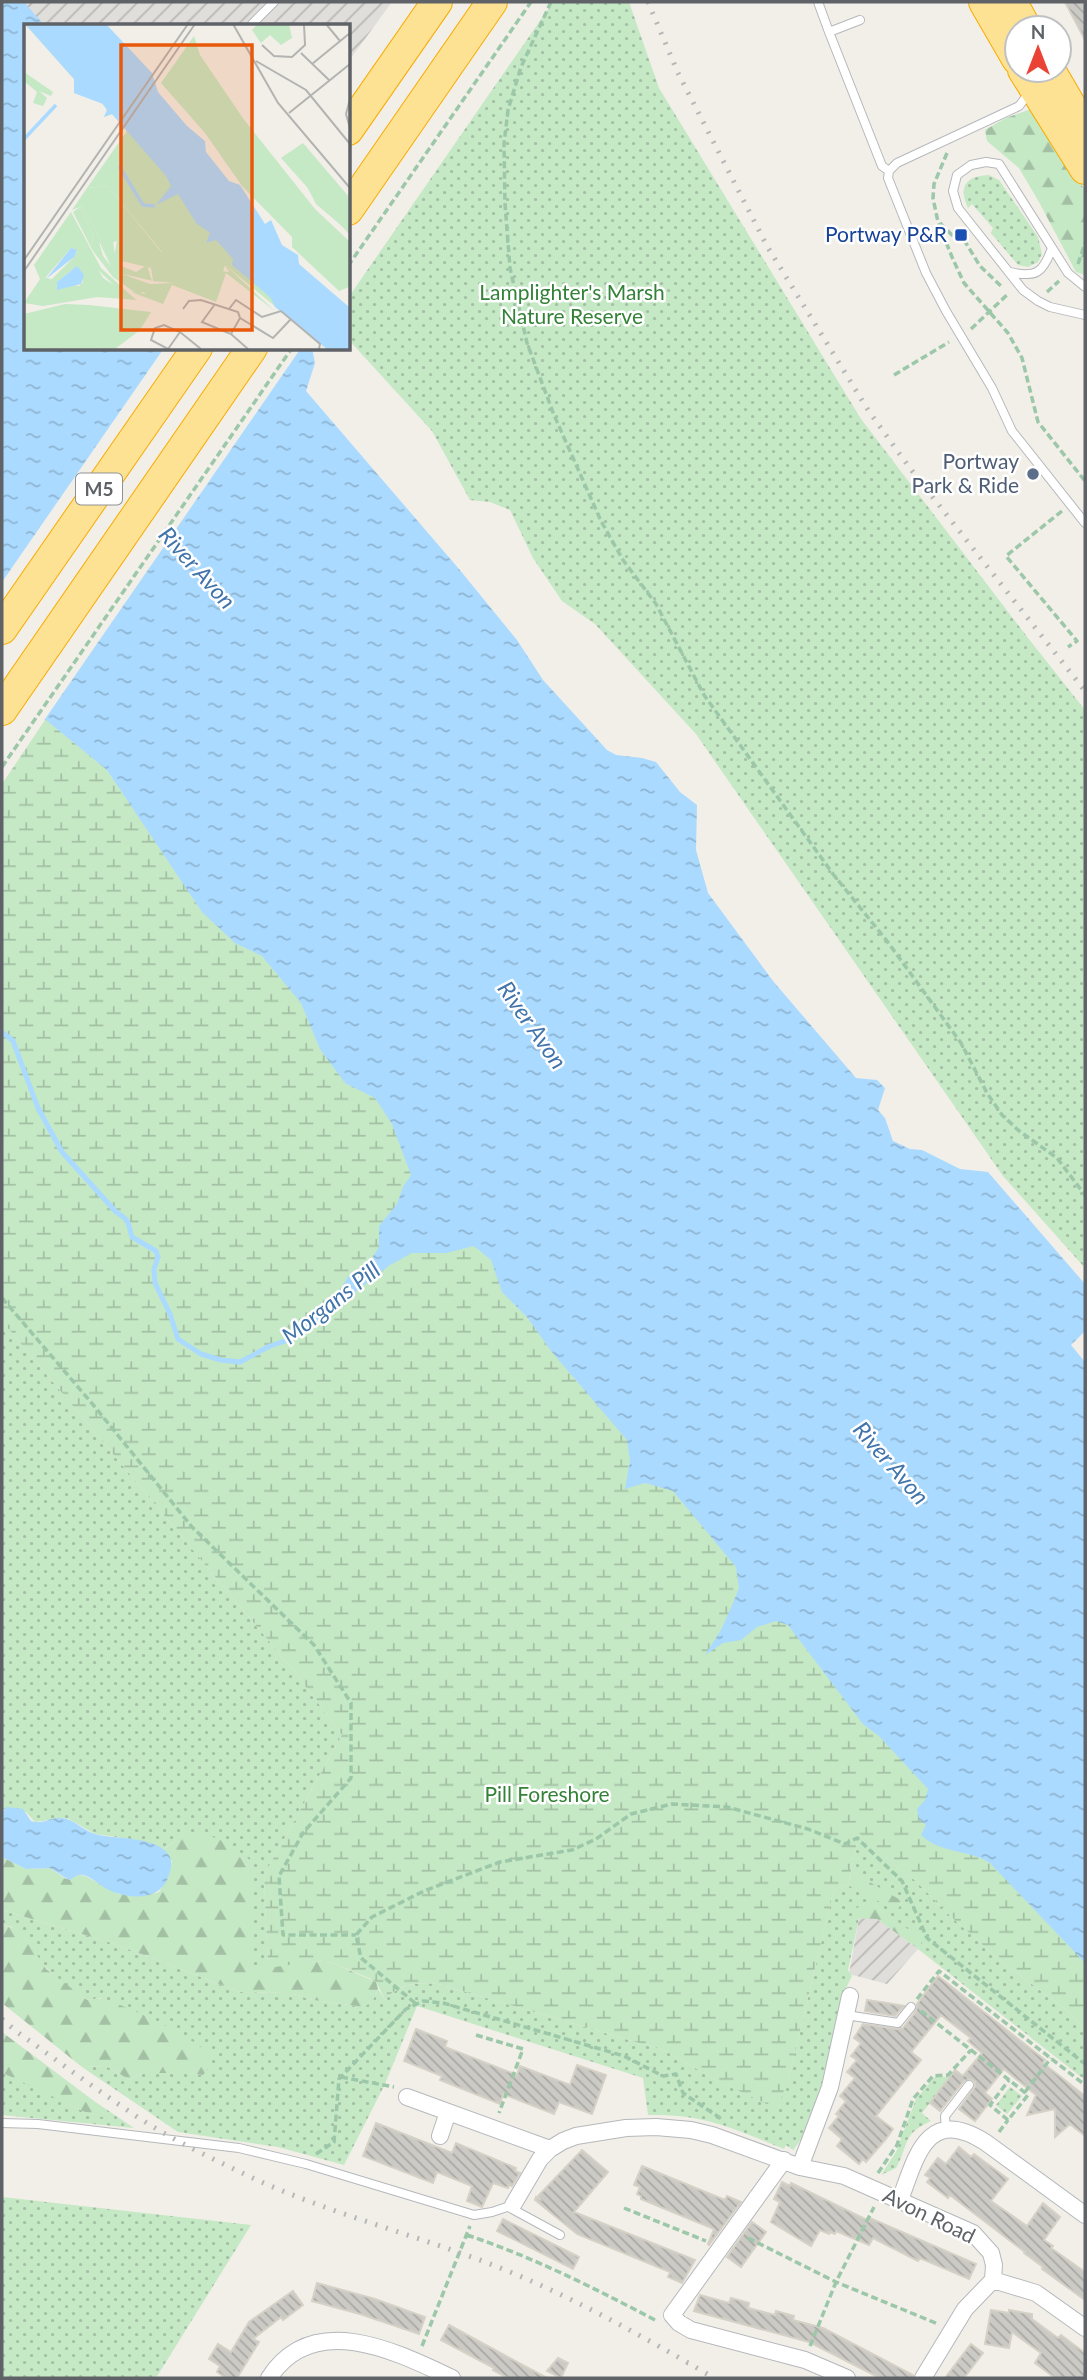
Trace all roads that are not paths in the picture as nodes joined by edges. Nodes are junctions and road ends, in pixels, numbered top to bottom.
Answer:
1 (274, 2) edge
2 (438, 2) edge
3 (492, 2) edge
4 (818, 2) edge
5 (984, 2) edge
6 (860, 20) dead end
7 (252, 24) dead end
8 (829, 32) junction
9 (1003, 35) edge
10 (1031, 84) edge
11 (1040, 84) edge
12 (1043, 84) edge
13 (350, 127) edge
14 (1085, 130) edge
15 (1085, 169) edge
16 (889, 171) junction
17 (350, 206) edge
18 (1052, 248) junction
19 (1010, 272) junction
20 (1085, 287) edge
21 (1085, 315) edge
22 (196, 350) edge
23 (251, 350) edge
24 (1085, 523) edge
25 (2, 629) edge
26 (2, 710) edge
27 (850, 1996) dead end
28 (911, 2007) dead end
29 (846, 2015) junction
30 (969, 2085) dead end
31 (407, 2097) road end
32 (448, 2112) junction
33 (2, 2123) edge
34 (946, 2131) junction
35 (440, 2136) dead end
36 (550, 2149) junction
37 (784, 2160) junction
38 (800, 2166) junction
39 (900, 2200) junction
40 (513, 2205) junction
41 (1085, 2215) edge
42 (560, 2235) dead end
43 (993, 2280) junction
44 (1085, 2328) edge
45 (269, 2378) edge
46 (452, 2378) edge
47 (847, 2378) edge
48 (923, 2378) edge

1 - 7 lane
2 - 13 highway
3 - 17 highway
4 - 8 lane
5 - 9 highway
6 - 8 lane
8 - 16 lane
10 - 16 lane
11 - 15 highway
12 - 14 highway
16 - 24 lane
18 - 19 lane
18 - 19 lane
18 - 20 lane
19 - 21 lane
22 - 25 highway, M5
23 - 26 highway, M5
27 - 29 street
28 - 29 lane
29 - 38 street
30 - 34 lane
31 - 32 street
32 - 35 street
32 - 36 street
33 - 40 lane
34 - 39 street
34 - 41 street
36 - 37 street, Avon Road
36 - 40 street
37 - 38 street, Avon Road
37 - 47 street
38 - 39 street, Avon Road
39 - 43 street, Avon Road
40 - 42 lane
43 - 44 street
43 - 48 street
45 - 46 street

